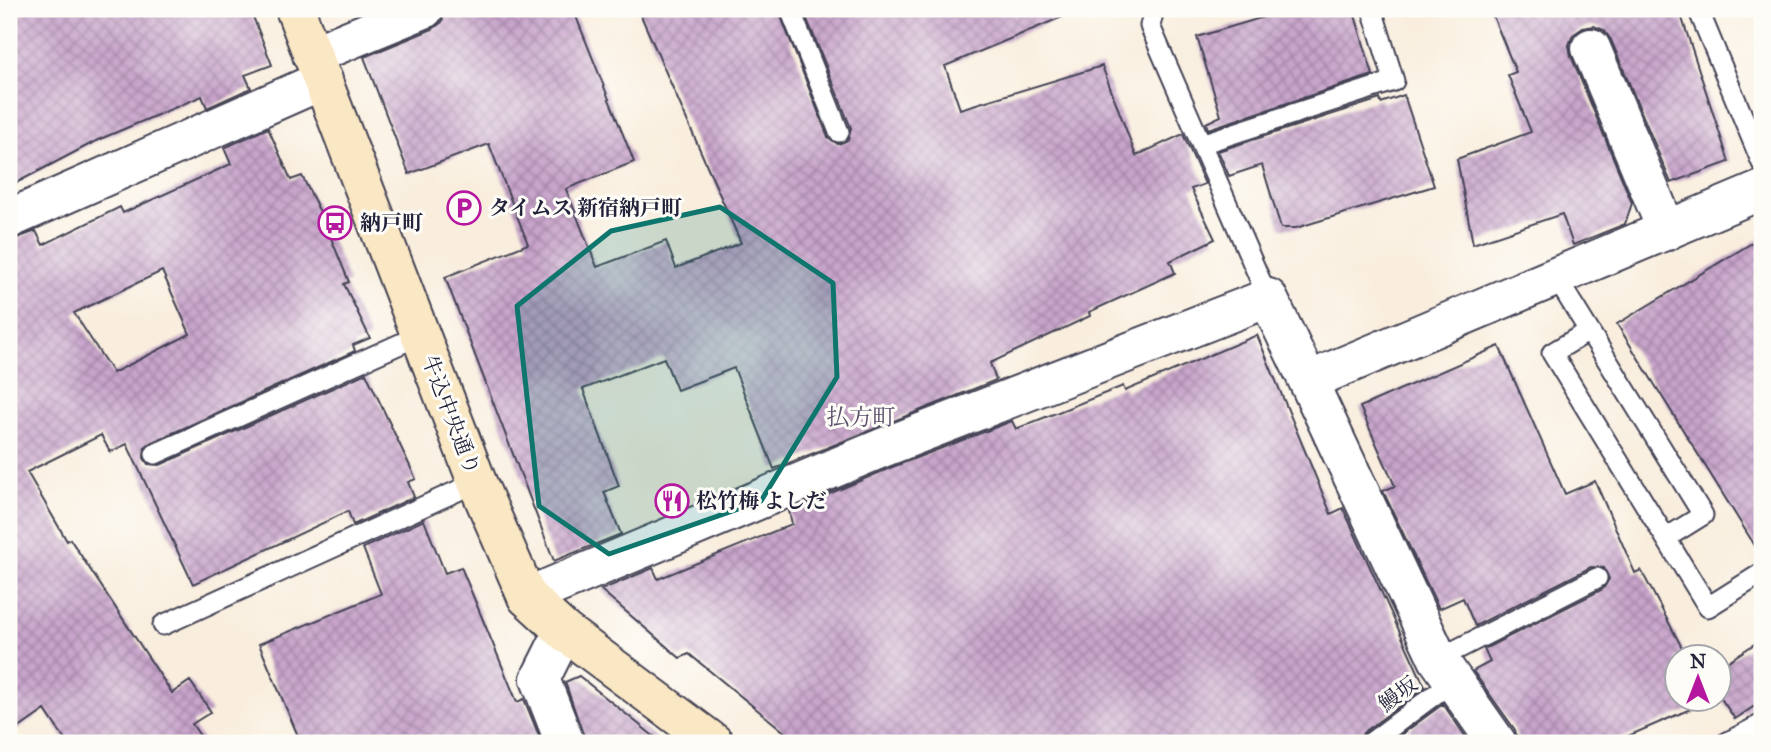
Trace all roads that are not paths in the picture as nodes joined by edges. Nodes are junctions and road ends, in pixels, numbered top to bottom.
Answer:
1 (295, 9) edge
2 (424, 9) edge
3 (790, 9) edge
4 (1154, 9) edge
5 (1372, 9) edge
6 (1698, 9) edge
7 (1591, 48) dead end
8 (318, 67) junction
9 (839, 132) dead end
10 (1201, 144) junction
11 (1762, 163) edge
12 (1762, 190) edge
13 (9, 219) edge
14 (1667, 231) junction
15 (1557, 279) junction
16 (1268, 298) junction
17 (1589, 331) junction
18 (420, 335) junction
19 (1308, 381) junction
20 (155, 454) dead end
21 (477, 482) junction
22 (1666, 538) junction
23 (1762, 573) edge
24 (1597, 578) dead end
25 (527, 597) junction
26 (163, 625) dead end
27 (564, 631) junction
28 (1446, 670) junction
29 (1762, 724) edge
30 (565, 743) edge
31 (714, 743) edge
32 (1370, 743) edge
33 (1497, 743) edge
34 (1726, 743) edge

1 - 8 street, 牛込中央通り
2 - 8 street
3 - 9 lane
4 - 10 lane
5 - 10 lane
6 - 11 lane
7 - 14 street
8 - 13 street
8 - 18 street, 牛込中央通り
10 - 16 lane
12 - 14 street
14 - 15 street
15 - 17 lane
15 - 19 street
16 - 19 street
16 - 25 street
17 - 22 lane
17 - 22 lane
18 - 20 lane
18 - 21 street, 牛込中央通り
19 - 28 street
21 - 25 street, 牛込中央通り
21 - 26 lane
22 - 23 lane
24 - 28 lane, 鰻坂
25 - 27 street, 牛込中央通り
27 - 30 street
27 - 31 street, 牛込中央通り
28 - 32 lane, 鰻坂
28 - 33 street
29 - 34 lane

